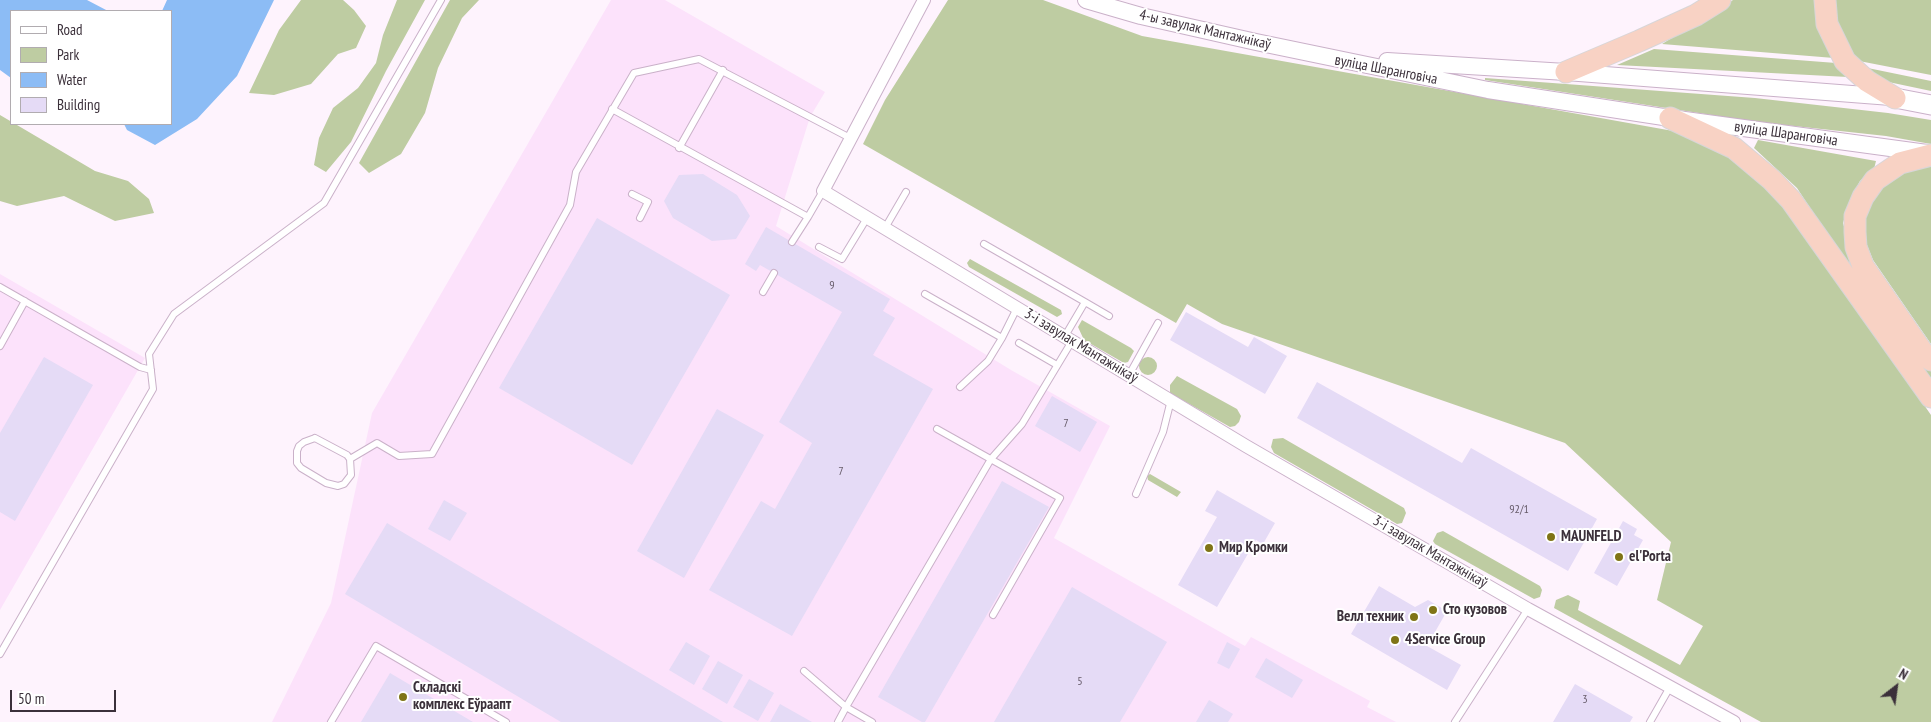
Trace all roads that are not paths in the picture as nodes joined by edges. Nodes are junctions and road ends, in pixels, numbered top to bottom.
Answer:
1 (441, 0) edge
2 (924, 0) edge
3 (1086, 0) edge
4 (1720, 0) edge
5 (1824, 0) edge
6 (1325, 58) junction
7 (723, 70) junction
8 (1566, 72) junction
9 (1895, 98) junction
10 (1931, 105) edge
11 (612, 109) junction
12 (1670, 118) junction
13 (852, 139) junction
14 (679, 148) junction
15 (1931, 154) edge
16 (823, 192) junction
17 (906, 192) dead end
18 (632, 194) dead end
19 (808, 217) junction
20 (640, 218) dead end
21 (867, 218) junction
22 (884, 229) junction
23 (792, 242) dead end
24 (984, 244) dead end
25 (819, 247) dead end
26 (774, 273) dead end
27 (0, 287) edge
28 (763, 292) dead end
29 (925, 294) dead end
30 (25, 301) junction
31 (1085, 302) junction
32 (1018, 308) junction
33 (1109, 316) dead end
34 (1158, 323) dead end
35 (1002, 338) junction
36 (1068, 339) junction
37 (1019, 343) dead end
38 (0, 346) edge
39 (1931, 360) edge
40 (1057, 365) junction
41 (151, 370) junction
42 (1129, 375) junction
43 (960, 387) dead end
44 (1931, 397) edge
45 (1171, 400) junction
46 (937, 429) dead end
47 (350, 459) junction
48 (991, 459) junction
49 (1136, 494) dead end
50 (1528, 609) junction
51 (993, 615) dead end
52 (0, 654) edge
53 (804, 671) dead end
54 (1670, 687) junction
55 (846, 707) junction
56 (331, 722) edge
57 (506, 722) edge
58 (838, 722) edge
59 (872, 722) edge
60 (1455, 722) edge
61 (1650, 722) edge
62 (1734, 722) edge

1 - 41 lane
2 - 13 street
3 - 6 street, 4-ы завулак Мантажнікаў
4 - 8 highway
5 - 9 highway
6 - 8 street, вуліца Шаранговіча
6 - 12 street, вуліца Шаранговіча
7 - 11 lane
7 - 13 lane
7 - 14 lane
8 - 9 street, вуліца Шаранговіча
9 - 10 main road, вуліца Шаранговіча
11 - 14 lane
11 - 47 lane
12 - 15 street, вуліца Шаранговіча
12 - 44 highway
13 - 16 street
14 - 19 lane
15 - 39 highway
16 - 19 lane
16 - 21 street, 3-і завулак Мантажнікаў
17 - 22 lane
18 - 20 lane
19 - 23 lane
21 - 22 street, 3-і завулак Мантажнікаў
21 - 25 lane
22 - 32 street, 3-і завулак Мантажнікаў
24 - 31 lane
26 - 28 lane
27 - 30 lane
29 - 35 lane
30 - 38 lane
30 - 41 lane
31 - 33 lane
31 - 36 lane
32 - 35 lane
32 - 36 street, 3-і завулак Мантажнікаў
34 - 42 lane
35 - 43 lane
36 - 40 lane
36 - 42 street, 3-і завулак Мантажнікаў
37 - 40 lane
40 - 48 lane
41 - 52 lane
42 - 45 street, 3-і завулак Мантажнікаў
45 - 49 lane
45 - 50 street, 3-і завулак Мантажнікаў
46 - 48 lane
47 - 47 lane
48 - 51 lane
48 - 55 lane
50 - 54 street, 3-і завулак Мантажнікаў
50 - 60 lane
53 - 55 lane
54 - 61 lane
54 - 62 street, 3-і завулак Мантажнікаў
55 - 58 lane
55 - 59 lane
56 - 57 lane

